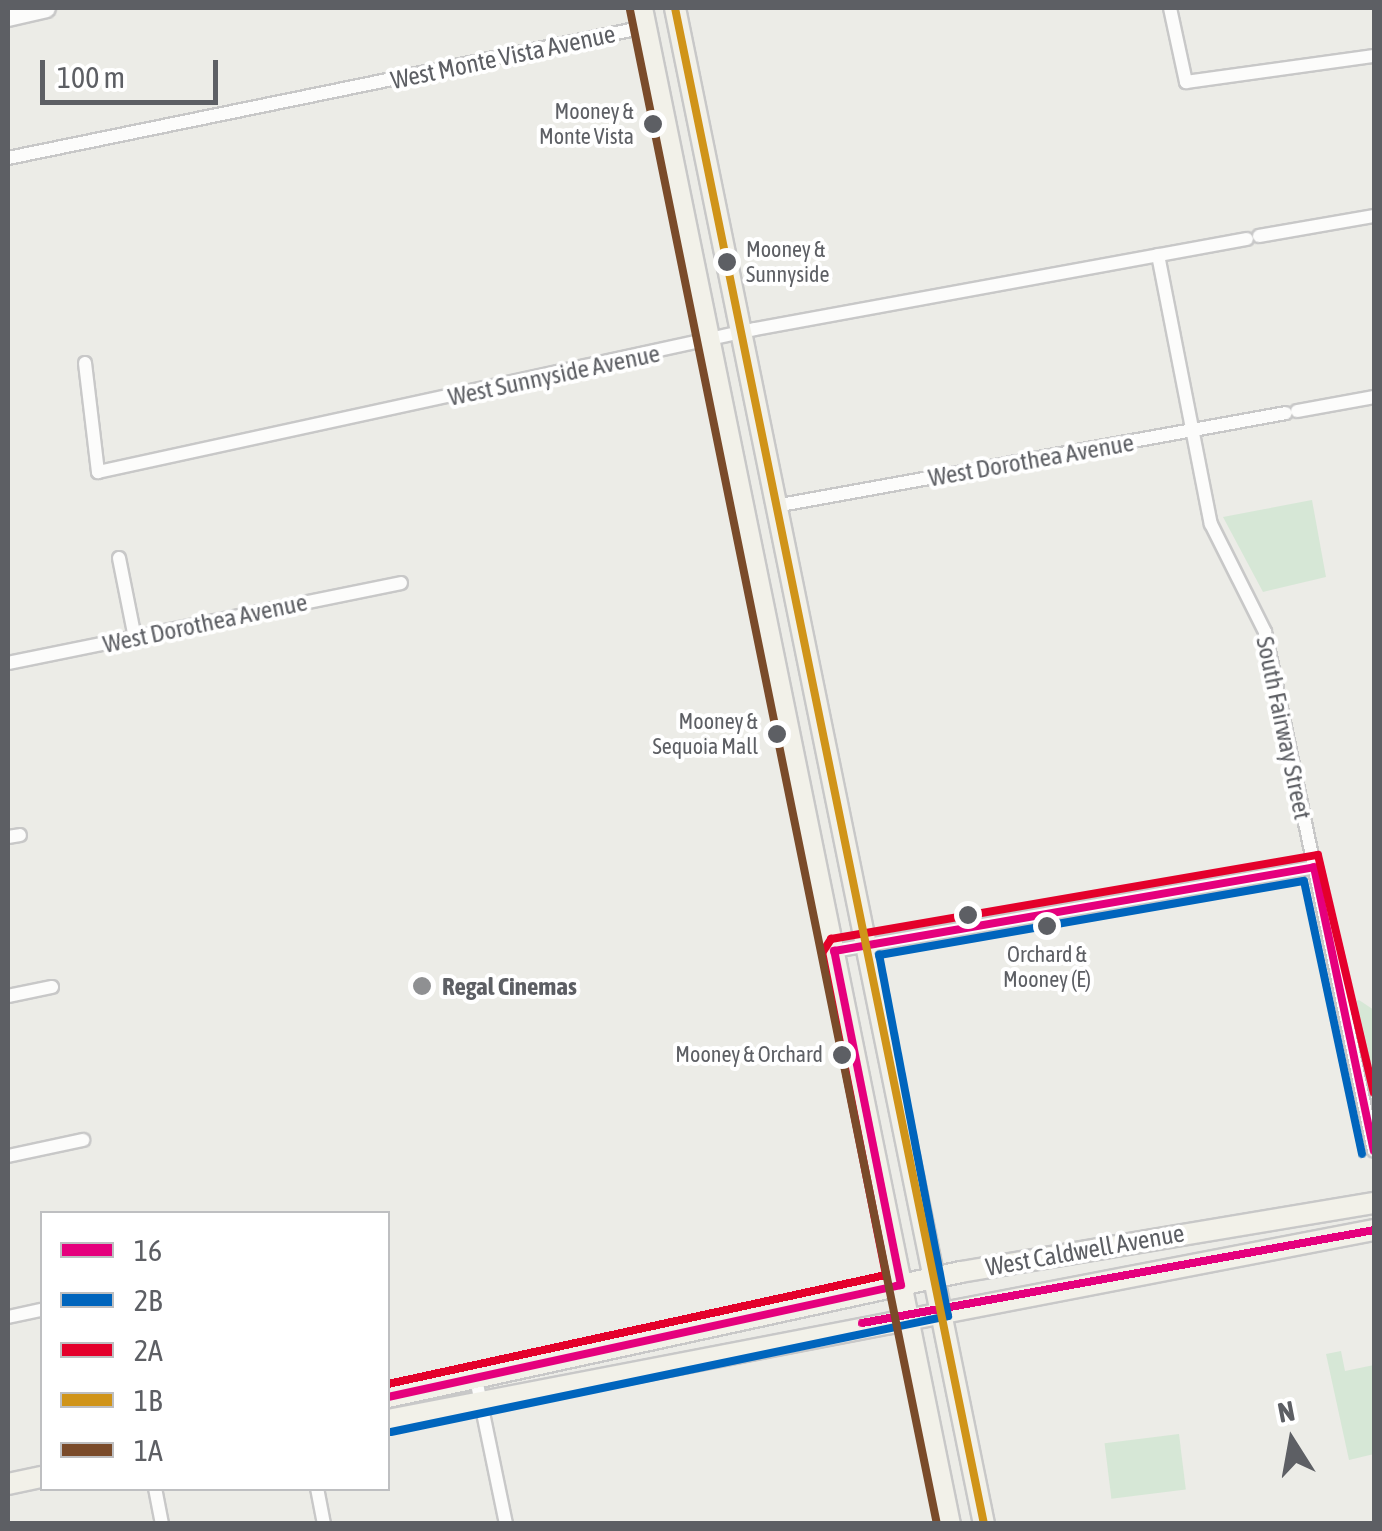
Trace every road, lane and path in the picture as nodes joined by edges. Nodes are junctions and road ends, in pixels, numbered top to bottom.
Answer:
1 (46, 8) edge
2 (676, 8) edge
3 (1170, 8) edge
4 (8, 17) edge
5 (644, 17) edge
6 (1374, 56) edge
7 (8, 158) edge
8 (1374, 216) edge
9 (1158, 255) junction
10 (738, 333) junction
11 (710, 340) junction
12 (84, 363) dead end
13 (1374, 397) edge
14 (1194, 430) junction
15 (775, 506) junction
16 (119, 558) dead end
17 (402, 583) dead end
18 (135, 638) junction
19 (8, 663) edge
20 (1314, 866) junction
21 (864, 946) junction
22 (834, 952) junction
23 (52, 988) dead end
24 (8, 996) edge
25 (83, 1140) dead end
26 (1374, 1151) edge
27 (8, 1156) edge
28 (1374, 1203) edge
29 (1374, 1230) edge
30 (933, 1278) junction
31 (900, 1285) junction
32 (939, 1306) junction
33 (40, 1310) edge
34 (906, 1314) junction
35 (8, 1317) edge
36 (476, 1379) junction
37 (390, 1397) edge
38 (480, 1402) junction
39 (390, 1420) edge
40 (40, 1477) edge
41 (8, 1484) edge
42 (156, 1491) edge
43 (318, 1491) edge
44 (162, 1524) edge
45 (324, 1524) edge
46 (506, 1524) edge
47 (950, 1524) edge
48 (984, 1524) edge

1 - 4 street
2 - 10 main road
3 - 6 street
5 - 7 street, West Monte Vista Avenue
5 - 11 main road
8 - 9 street, West Sunnyside Avenue
9 - 10 street, West Sunnyside Avenue
9 - 14 street, South Fairway Street
10 - 11 street, West Sunnyside Avenue
10 - 15 main road
11 - 12 street, West Sunnyside Avenue
11 - 22 main road
13 - 14 street, West Dorothea Avenue
14 - 15 street, West Dorothea Avenue
14 - 20 street, South Fairway Street
15 - 21 main road
16 - 18 street
17 - 18 street, West Dorothea Avenue
18 - 19 street, West Dorothea Avenue
20 - 21 street
20 - 26 street, South Fairway Street
21 - 22 street
21 - 30 main road
22 - 31 main road
23 - 24 street
25 - 27 street
28 - 30 main road, West Caldwell Avenue
29 - 32 main road, West Caldwell Avenue
30 - 31 main road, West Caldwell Avenue
30 - 32 main road
31 - 34 main road
31 - 36 main road, West Caldwell Avenue
32 - 34 main road, West Caldwell Avenue
32 - 48 main road
33 - 35 street
34 - 38 main road, West Caldwell Avenue
34 - 47 main road
36 - 37 main road, West Caldwell Avenue
36 - 38 street
38 - 39 main road, West Caldwell Avenue
38 - 46 street
40 - 41 main road
42 - 44 street
43 - 45 street

